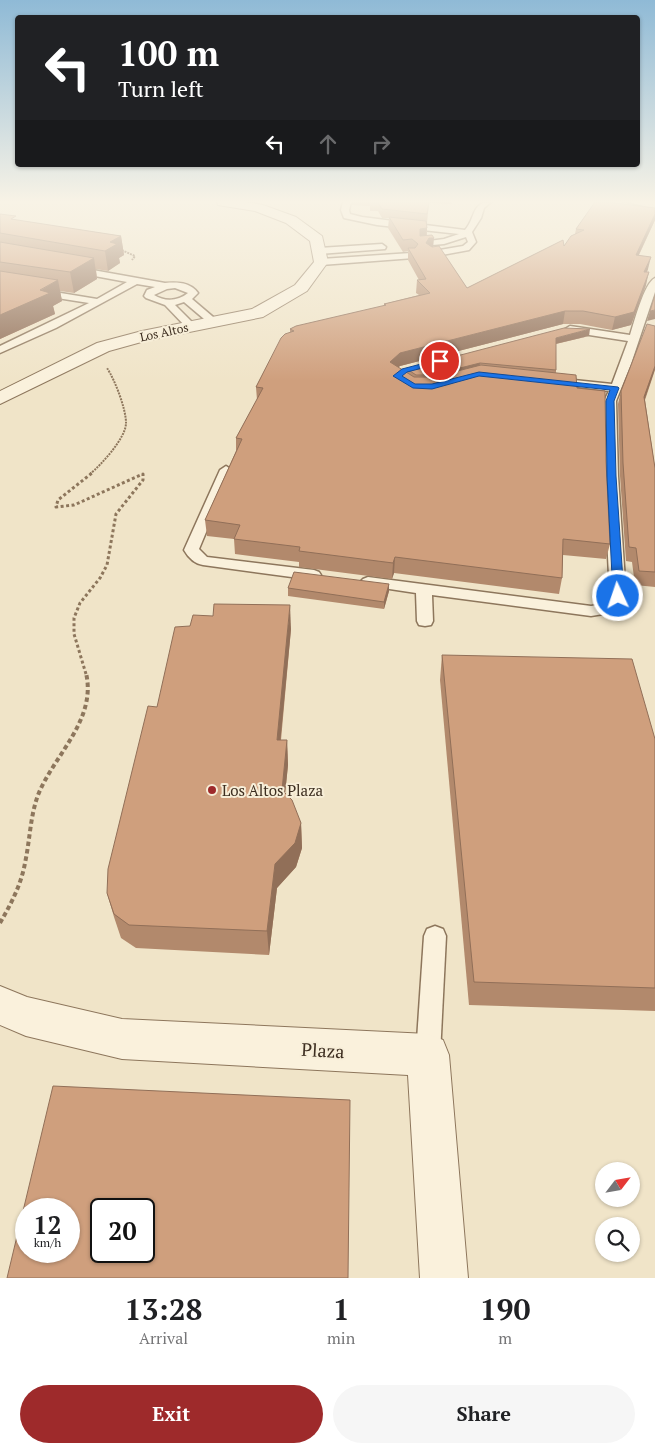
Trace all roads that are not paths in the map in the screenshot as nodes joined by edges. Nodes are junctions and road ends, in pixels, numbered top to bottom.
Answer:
1 (317, 262) edge
2 (65, 268) edge
3 (137, 280) junction
4 (655, 281) edge
5 (0, 286) edge
6 (165, 286) junction
7 (186, 299) junction
8 (100, 302) junction
9 (167, 302) junction
10 (214, 322) junction
11 (191, 326) junction
12 (563, 329) edge
13 (634, 339) junction
14 (0, 350) edge
15 (548, 381) edge
16 (615, 388) junction
17 (0, 398) edge
18 (226, 470) edge
19 (328, 577) edge
20 (357, 581) edge
21 (424, 589) junction
22 (425, 621) dead end
23 (435, 936) dead end
24 (0, 1005) edge
25 (428, 1055) junction
26 (444, 1278) edge

1 - 10 street, Los Altos
2 - 3 lane
3 - 6 lane
3 - 8 lane
4 - 13 lane
5 - 8 lane
6 - 7 lane
6 - 9 lane
7 - 9 lane
7 - 10 lane
8 - 14 lane
9 - 11 lane
10 - 11 street, Los Altos
11 - 17 street, Los Altos
12 - 13 lane
13 - 16 lane
15 - 16 lane
16 - 21 lane
18 - 19 lane
20 - 21 lane
21 - 22 lane
23 - 25 lane
24 - 25 street, Plaza
25 - 26 street

